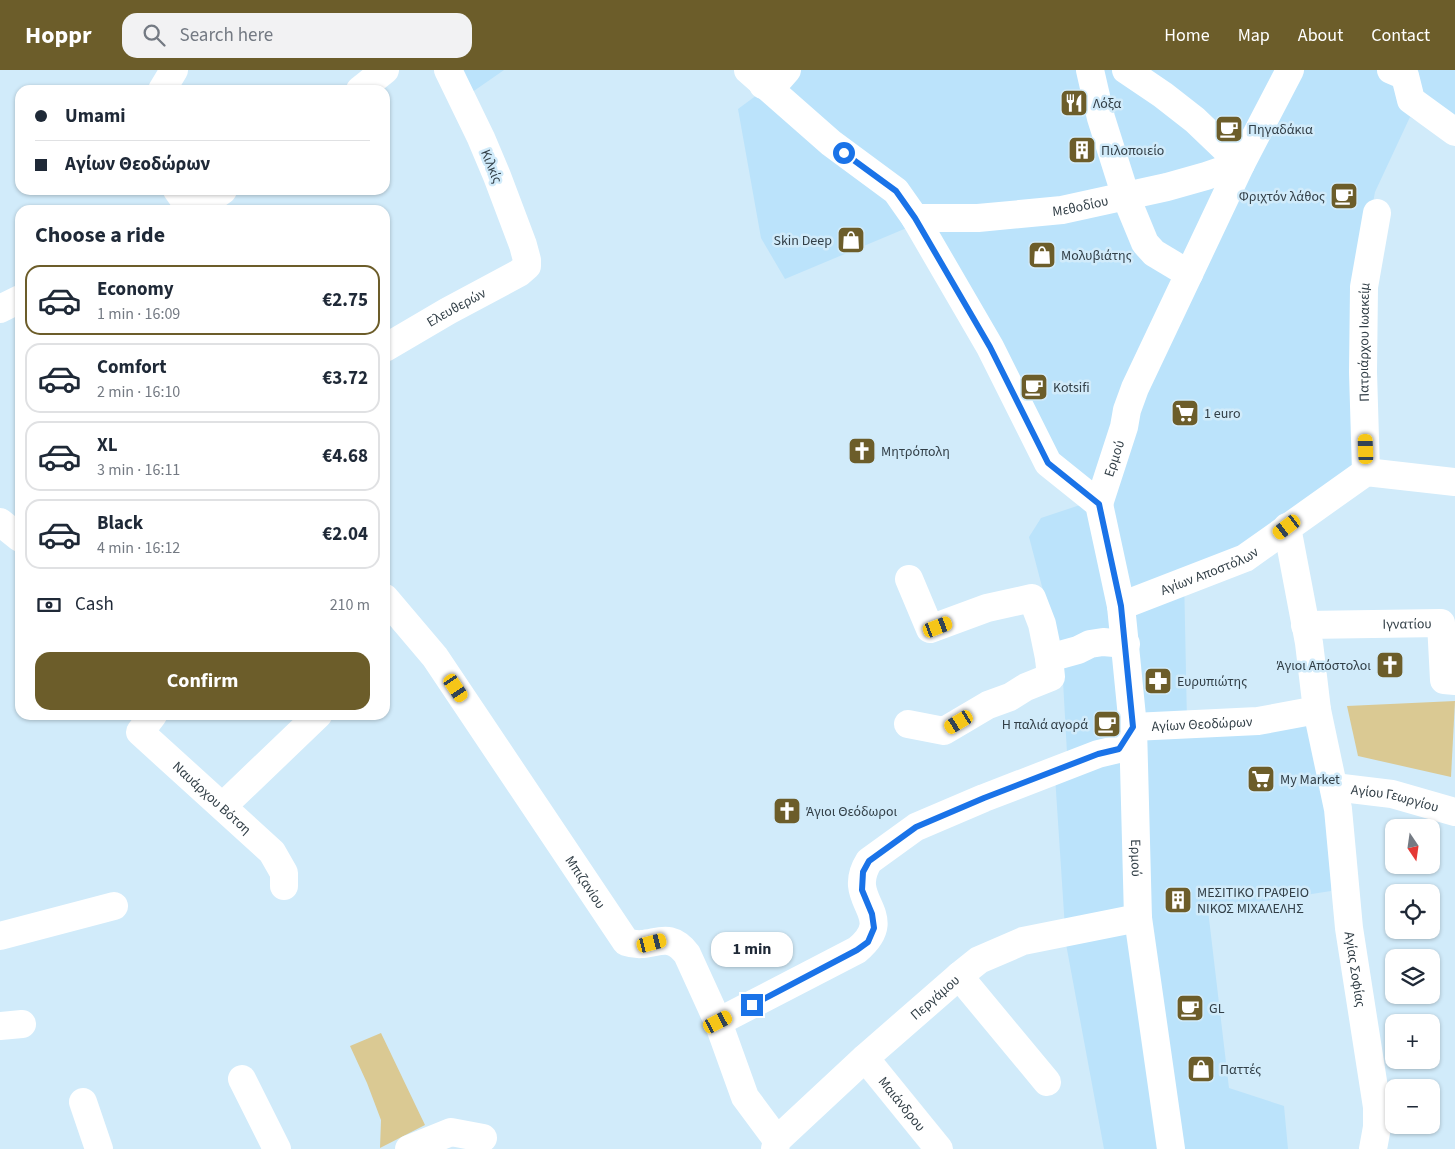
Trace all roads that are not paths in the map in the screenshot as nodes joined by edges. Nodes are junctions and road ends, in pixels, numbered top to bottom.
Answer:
1 (174, 70) edge
2 (385, 70) edge
3 (448, 70) edge
4 (787, 70) edge
5 (1090, 70) edge
6 (1126, 70) edge
7 (1290, 70) edge
8 (1391, 70) edge
9 (756, 78) edge
10 (165, 85) edge
11 (366, 85) edge
12 (1455, 132) edge
13 (1241, 164) junction
14 (216, 195) edge
15 (1126, 197) junction
16 (202, 205) edge
17 (1378, 213) dead end
18 (915, 218) junction
19 (527, 266) joint
20 (1189, 274) junction
21 (15, 302) edge
22 (0, 309) edge
23 (390, 345) edge
24 (1366, 472) junction
25 (1455, 482) edge
26 (1099, 504) junction
27 (0, 522) edge
28 (1287, 527) junction
29 (15, 534) edge
30 (909, 578) dead end
31 (390, 604) edge
32 (1121, 606) junction
33 (1306, 625) junction
34 (1126, 644) junction
35 (1049, 658) junction
36 (1455, 681) edge
37 (1317, 710) junction
38 (149, 720) edge
39 (313, 720) edge
40 (908, 724) dead end
41 (1133, 727) junction
42 (1334, 787) junction
43 (223, 806) junction
44 (1455, 812) edge
45 (284, 886) dead end
46 (114, 906) dead end
47 (1138, 918) junction
48 (0, 936) edge
49 (959, 976) junction
50 (718, 1022) junction
51 (865, 1058) junction
52 (242, 1079) dead end
53 (1047, 1082) dead end
54 (83, 1102) dead end
55 (483, 1138) dead end
56 (776, 1144) edge
57 (100, 1149) edge
58 (277, 1149) edge
59 (409, 1149) edge
60 (940, 1149) edge
61 (1171, 1149) edge
62 (1373, 1149) edge

1 - 10 street
2 - 11 street
3 - 19 street, Κιλκίς
4 - 9 street
5 - 15 street
6 - 13 street
7 - 13 street, Ερμού
8 - 12 street
9 - 18 street
13 - 15 street, Μεθοδίου
13 - 20 street, Ερμού
14 - 16 street
15 - 18 street, Μεθοδίου
15 - 20 street
17 - 24 street, Πατριάρχου Ιωακείμ
18 - 26 street
19 - 23 street, Ελευθερών
20 - 26 street, Ερμού
21 - 22 street
24 - 25 street
24 - 28 street, Αγίων Αποστόλων
26 - 32 street, Ερμού
27 - 29 street
28 - 32 street, Αγίων Αποστόλων
28 - 33 street
30 - 35 street
31 - 50 street, Μπιζανίου
32 - 34 street, Ερμού
33 - 36 street, Ιγνατίου
33 - 37 street
34 - 35 street
34 - 41 street, Ερμού
35 - 40 street
37 - 41 street, Αγίων Θεοδώρων
37 - 42 street
38 - 43 street, Ναυάρχου Βότση
39 - 43 street
41 - 47 street, Ερμού
41 - 50 street, Αγίων Θεοδώρων
42 - 44 street, Αγίου Γεωργίου
42 - 62 street, Αγίας Σοφίας
43 - 45 street, Ναυάρχου Βότση
46 - 48 street
47 - 49 street, Περγάμου
47 - 61 street, Ερμού
49 - 51 street, Περγάμου
49 - 53 street
50 - 56 street, Μπιζανίου
51 - 56 street, Περγάμου
51 - 60 street, Μαιάνδρου
52 - 58 street
54 - 57 street
55 - 59 street

